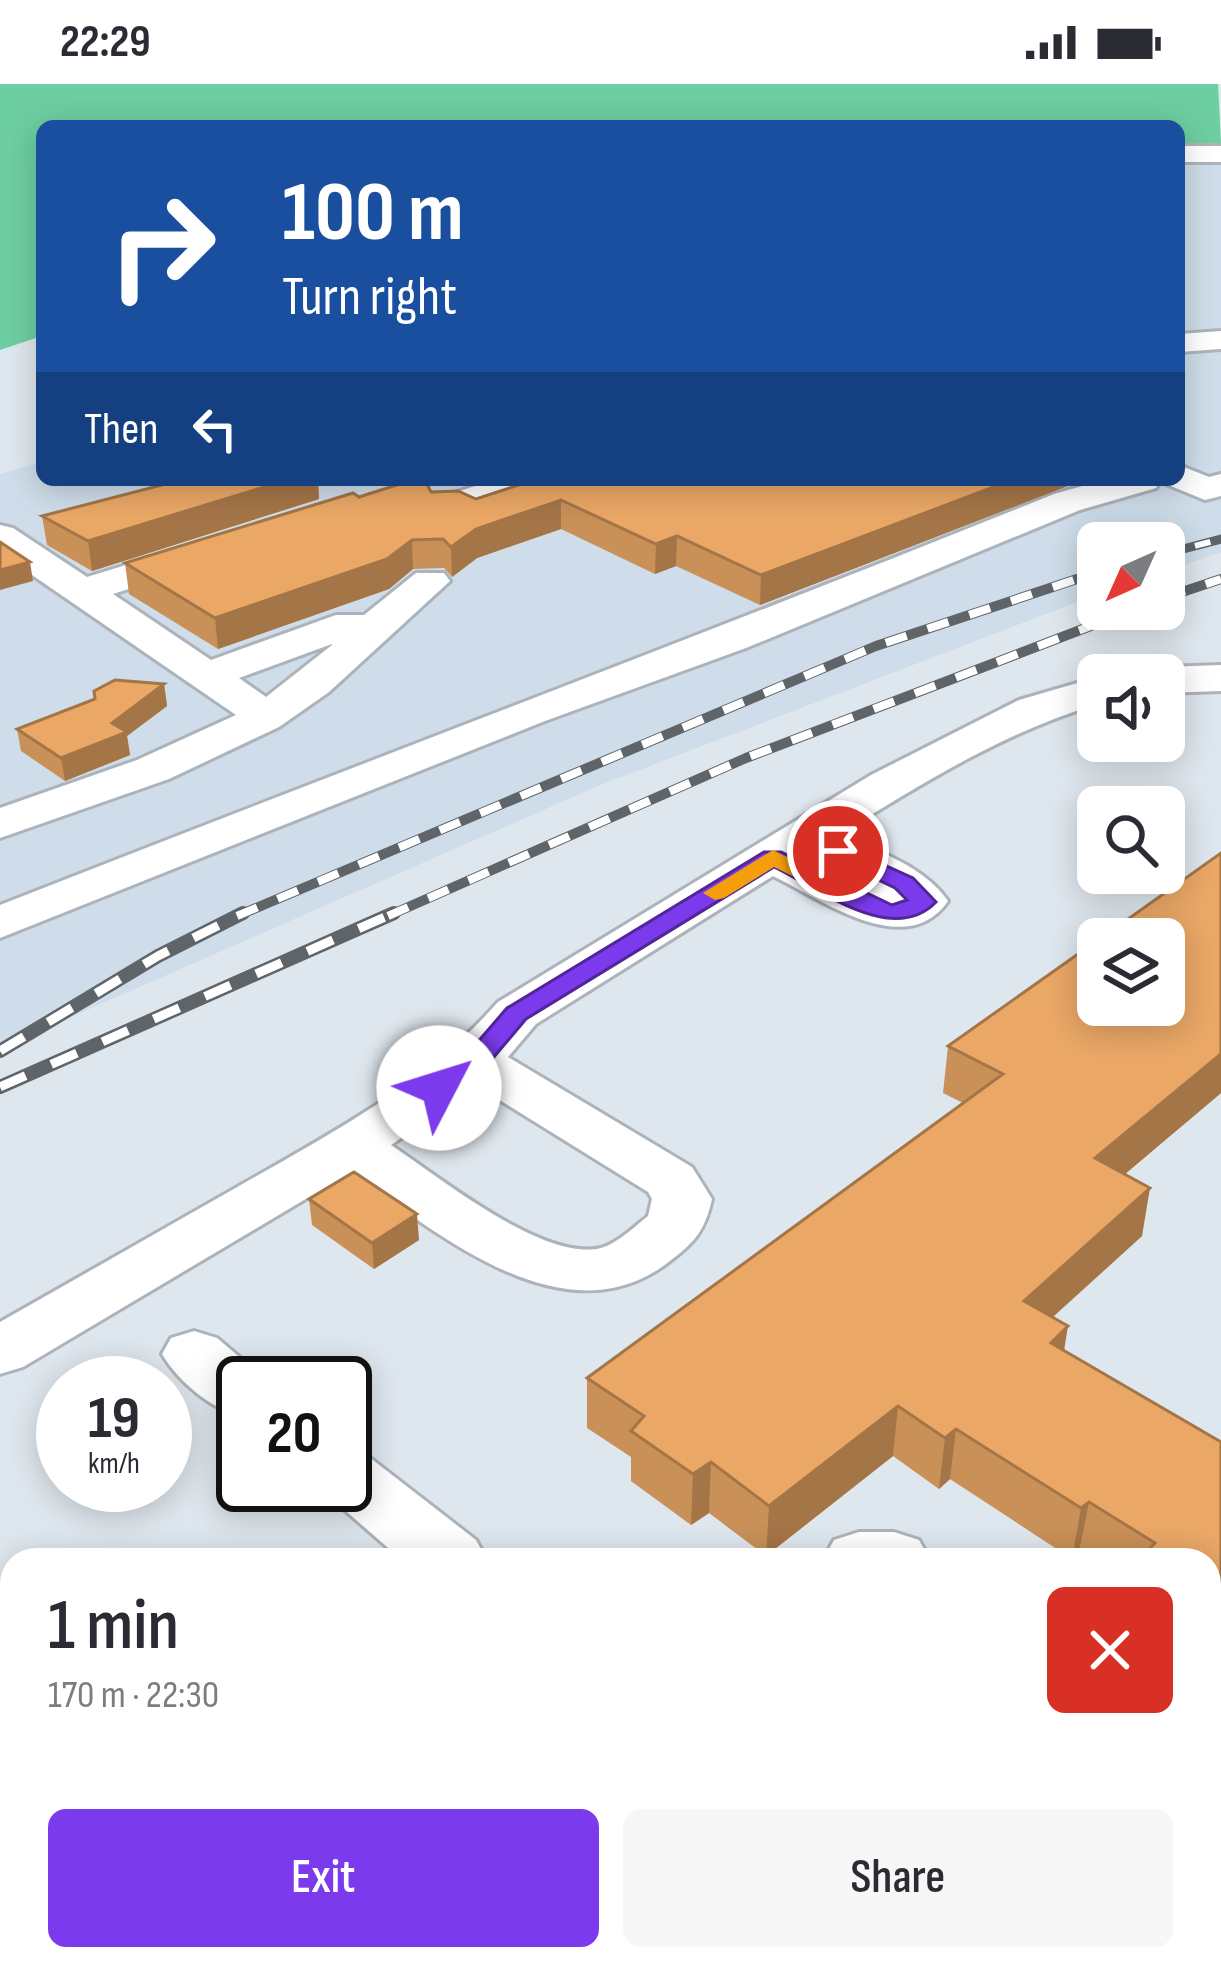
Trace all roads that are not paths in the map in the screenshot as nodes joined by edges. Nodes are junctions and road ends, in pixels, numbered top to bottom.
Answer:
1 (1185, 154) edge
2 (1221, 154) edge
3 (1221, 340) edge
4 (1185, 343) edge
5 (1221, 458) edge
6 (1185, 471) edge
7 (1185, 477) edge
8 (1221, 485) edge
9 (480, 486) edge
10 (1122, 486) edge
11 (430, 492) edge
12 (0, 536) edge
13 (236, 542) edge
14 (430, 581) dead end
15 (79, 592) junction
16 (372, 628) junction
17 (205, 676) junction
18 (1221, 678) edge
19 (1185, 679) edge
20 (1077, 696) edge
21 (266, 716) junction
22 (0, 824) edge
23 (0, 923) edge
24 (475, 1060) junction
25 (350, 1144) junction
26 (0, 1351) edge
27 (372, 1497) edge
28 (436, 1548) edge

1 - 2 street
3 - 4 street
5 - 6 street
7 - 8 street
9 - 11 street
10 - 23 street
12 - 15 street
13 - 15 street
14 - 16 street
15 - 17 street
16 - 17 street
16 - 21 street
17 - 21 street
18 - 19 street
20 - 24 street
21 - 22 street
24 - 25 street
24 - 25 street
25 - 26 street
27 - 28 street

